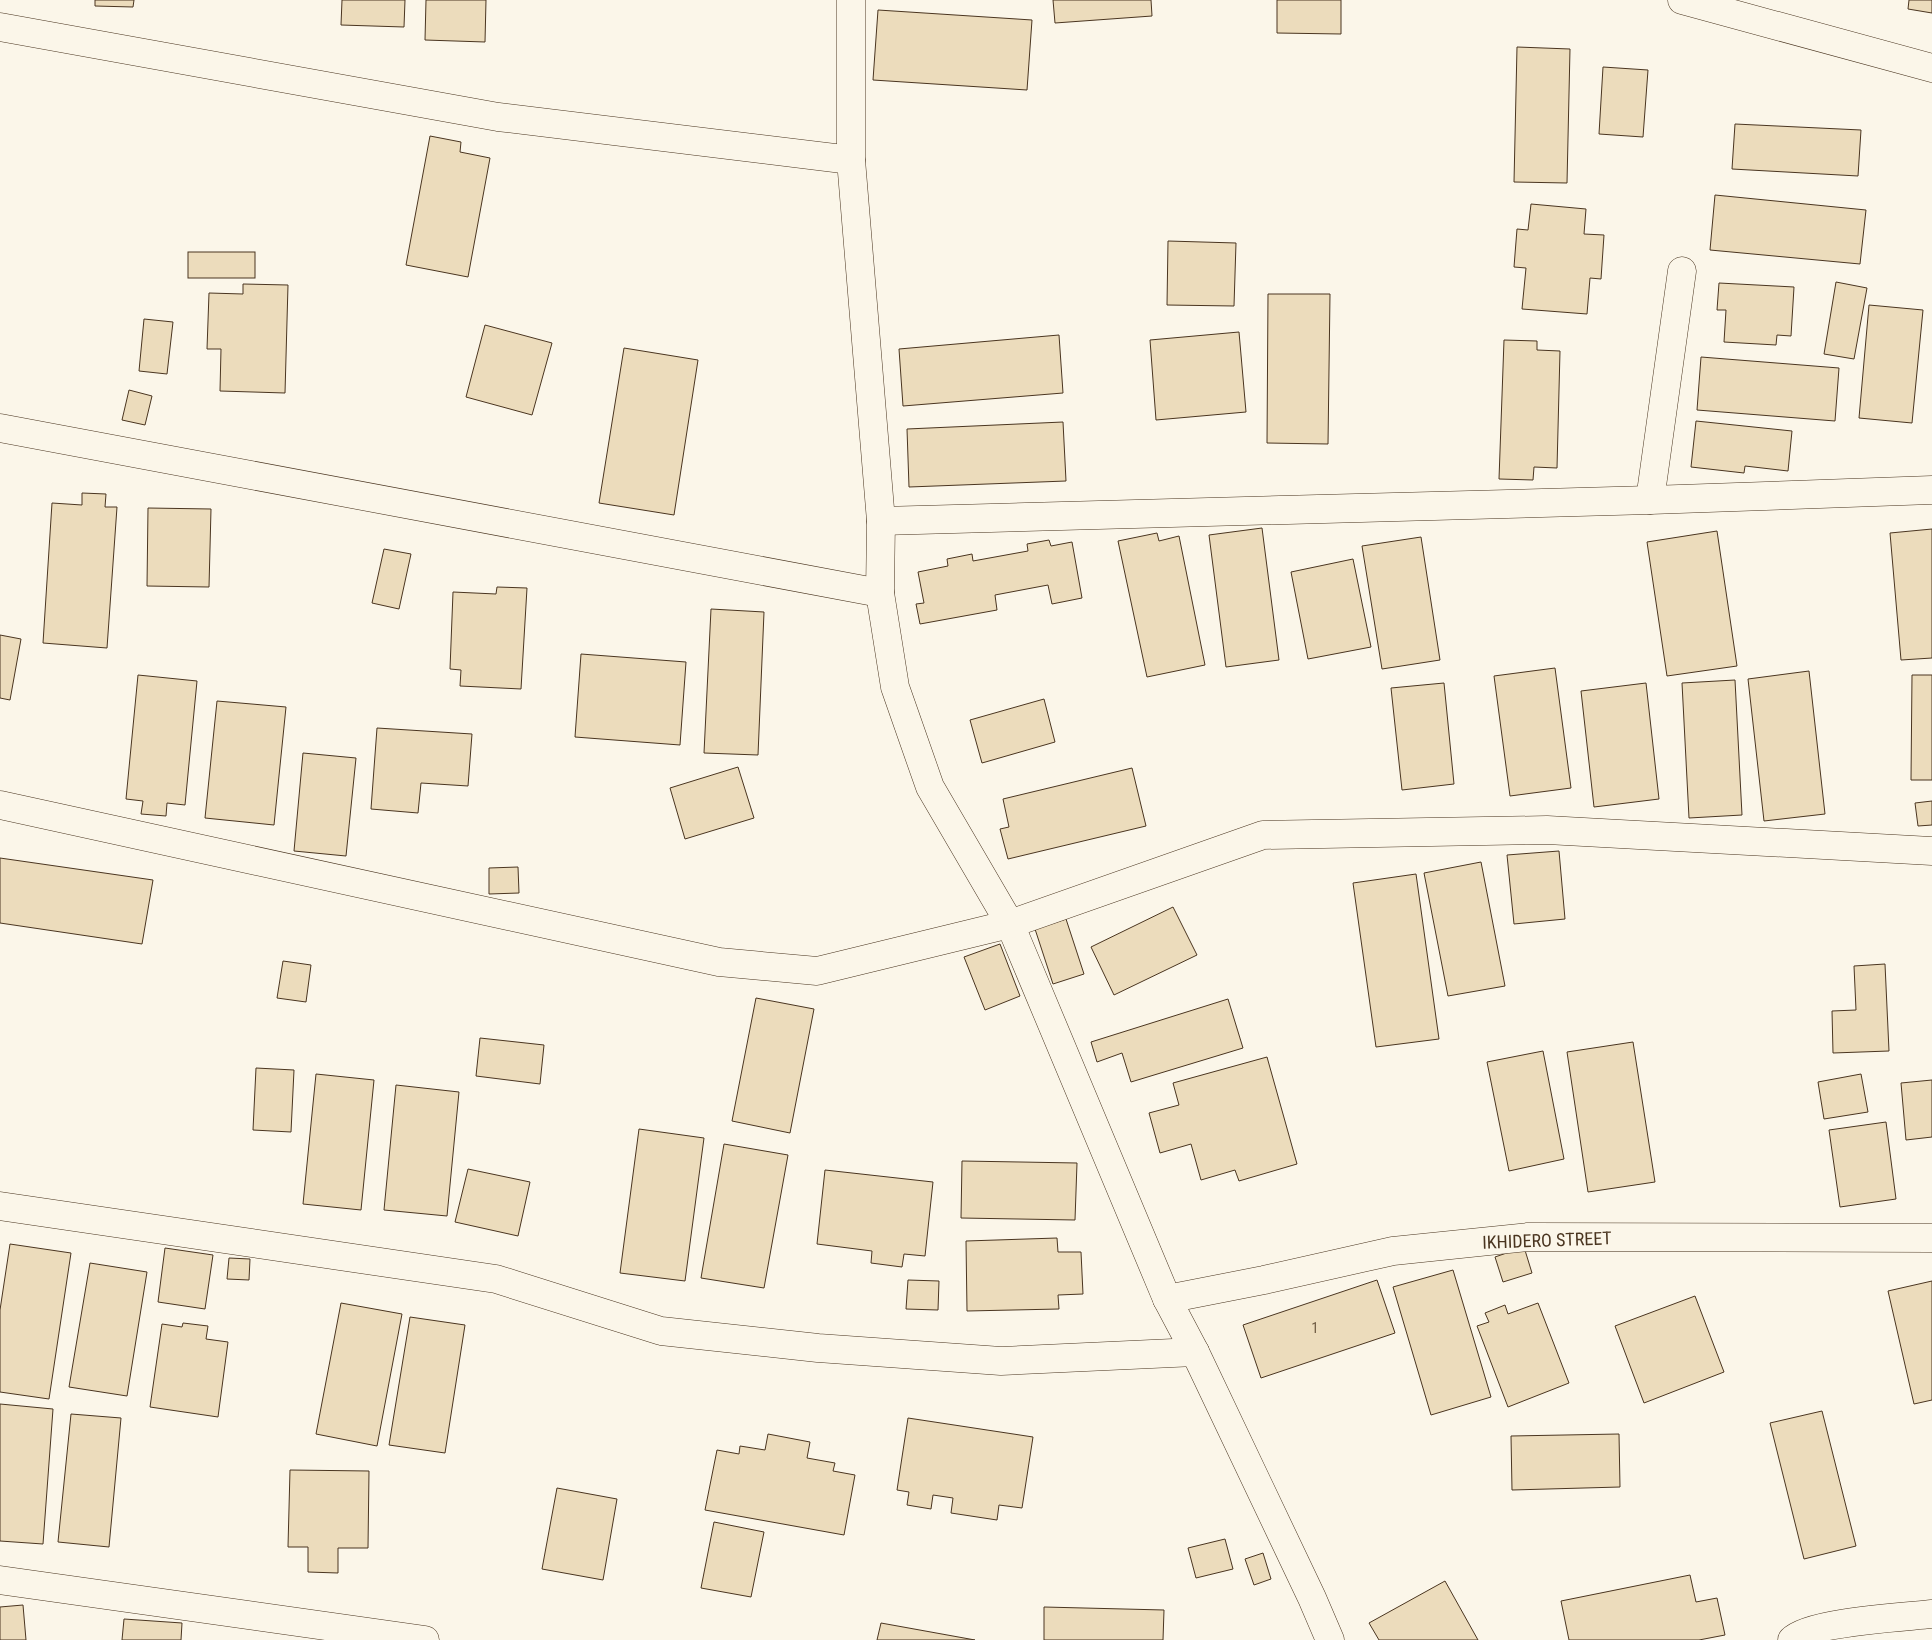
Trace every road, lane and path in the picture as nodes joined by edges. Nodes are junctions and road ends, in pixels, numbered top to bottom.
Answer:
1 (851, 0) edge
2 (1693, 2) edge
3 (0, 27) edge
4 (1932, 68) edge
5 (851, 160) junction
6 (1682, 271) dead end
7 (0, 428) edge
8 (1932, 490) edge
9 (1650, 500) junction
10 (881, 521) junction
11 (880, 593) junction
12 (0, 805) edge
13 (1932, 851) edge
14 (1010, 924) junction
15 (0, 1206) edge
16 (1932, 1238) edge
17 (1167, 1299) junction
18 (1196, 1352) junction
19 (0, 1580) edge
20 (1932, 1614) edge
21 (425, 1640) edge
22 (1330, 1640) edge
23 (1792, 1640) edge

1 - 5 street
2 - 4 street
3 - 5 street
5 - 10 street
6 - 9 street
7 - 11 street
8 - 9 street
9 - 10 street
10 - 11 street
11 - 14 street
12 - 14 street
13 - 14 street
14 - 17 street
15 - 18 street
16 - 17 street, IKHIDERO STREET
17 - 18 street
18 - 22 street
19 - 21 street
20 - 23 street

